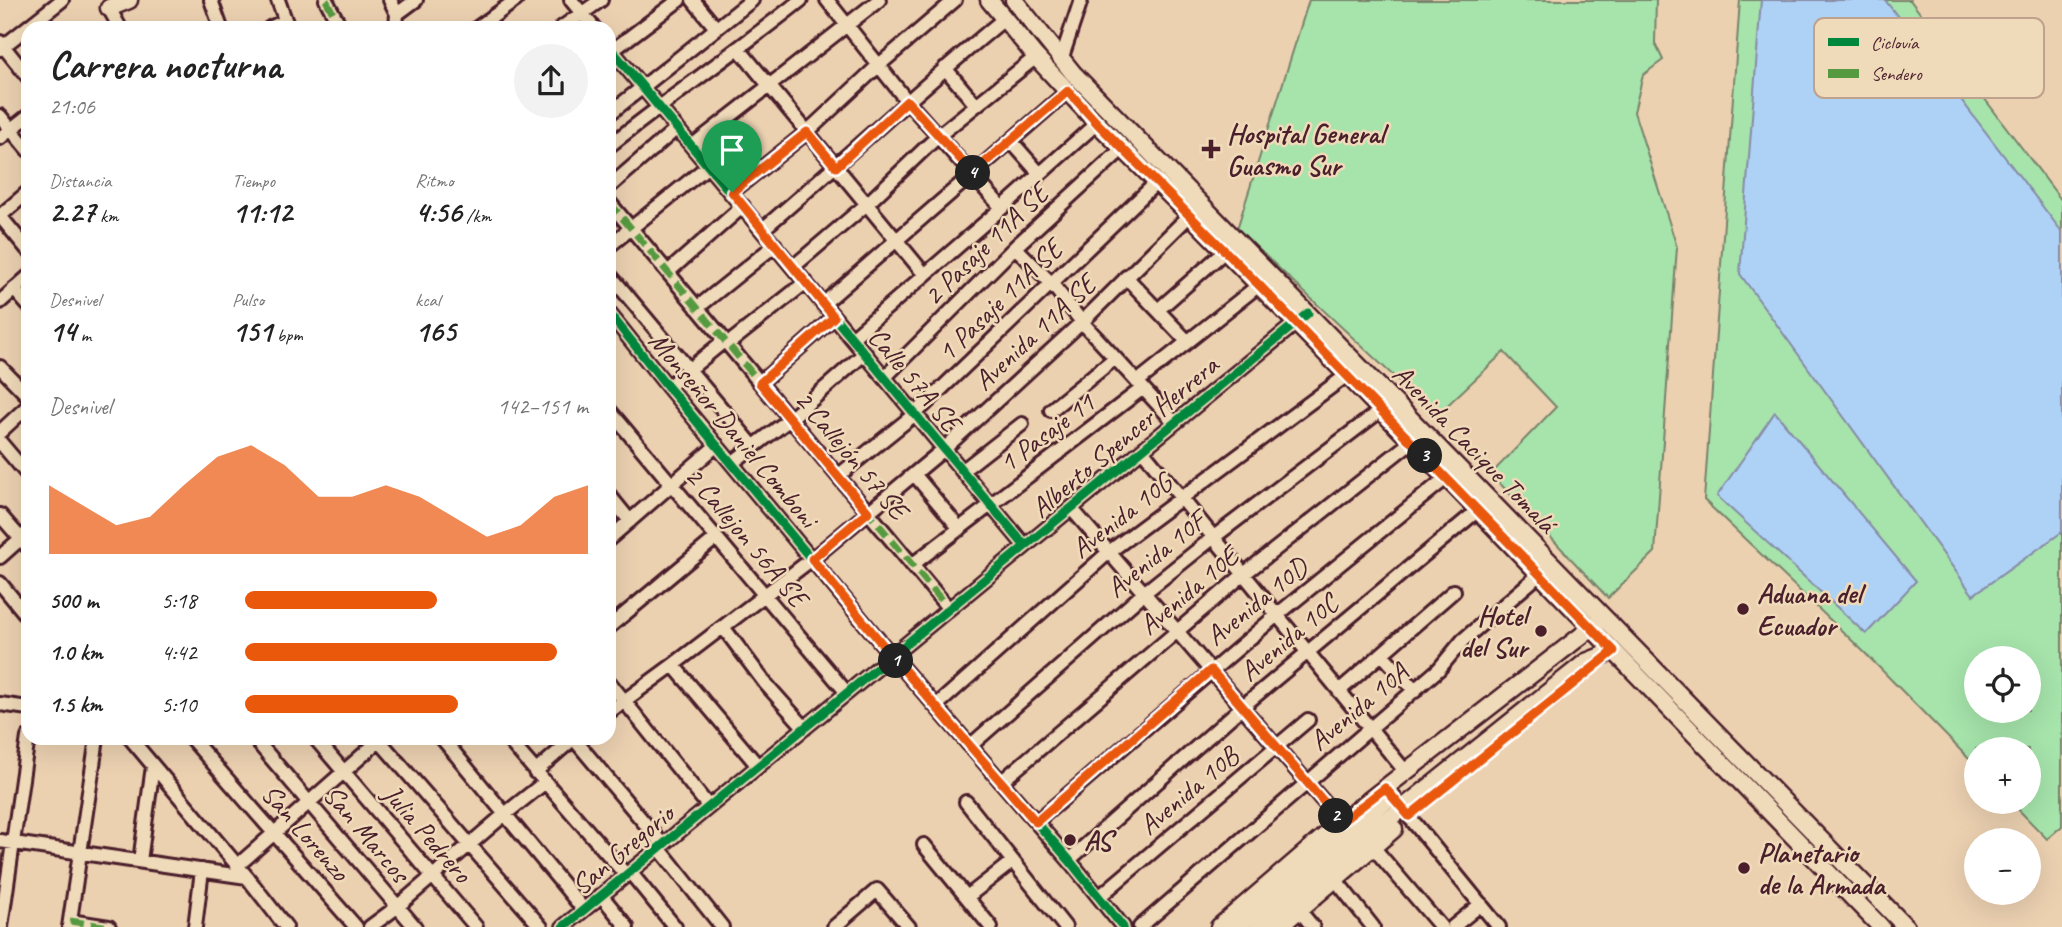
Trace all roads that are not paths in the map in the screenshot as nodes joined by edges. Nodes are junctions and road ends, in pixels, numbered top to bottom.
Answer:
1 (62, 0) edge
2 (129, 0) edge
3 (211, 0) edge
4 (278, 0) edge
5 (326, 0) edge
6 (390, 0) edge
7 (416, 0) edge
8 (516, 0) edge
9 (571, 0) edge
10 (600, 0) edge
11 (679, 0) edge
12 (693, 0) edge
13 (752, 0) edge
14 (801, 0) edge
15 (827, 0) edge
16 (879, 0) edge
17 (955, 0) edge
18 (989, 0) edge
19 (1014, 0) edge
20 (1081, 0) edge
21 (106, 3) edge
22 (582, 13) junction
23 (397, 14) junction
24 (1004, 19) junction
25 (34, 21) edge
26 (116, 21) edge
27 (218, 21) edge
28 (286, 21) edge
29 (337, 21) edge
30 (396, 21) edge
31 (487, 21) edge
32 (571, 21) edge
33 (588, 21) edge
34 (848, 26) junction
35 (716, 28) junction
36 (21, 31) edge
37 (1, 46) edge
38 (616, 46) edge
39 (739, 49) junction
40 (616, 57) edge
41 (1036, 57) junction
42 (1061, 60) junction
43 (879, 65) junction
44 (21, 68) edge
45 (945, 68) junction
46 (770, 86) junction
47 (643, 87) junction
48 (1068, 91) junction
49 (907, 101) junction
50 (976, 105) junction
51 (659, 107) junction
52 (616, 108) edge
53 (0, 116) edge
54 (21, 121) edge
55 (1097, 123) junction
56 (677, 128) junction
57 (11, 129) junction
58 (807, 132) junction
59 (938, 136) junction
60 (0, 138) edge
61 (21, 141) edge
62 (616, 141) edge
63 (1011, 141) junction
64 (692, 146) junction
65 (1122, 149) junction
66 (708, 166) junction
67 (836, 167) junction
68 (973, 173) junction
69 (1040, 174) junction
70 (616, 181) edge
71 (1157, 182) junction
72 (732, 192) junction
73 (21, 198) edge
74 (867, 204) junction
75 (743, 206) junction
76 (1002, 208) junction
77 (616, 210) edge
78 (1190, 215) junction
79 (0, 216) edge
80 (631, 228) junction
81 (762, 230) junction
82 (616, 240) edge
83 (896, 240) junction
84 (21, 242) edge
85 (775, 245) junction
86 (1015, 247) junction
87 (1225, 251) junction
88 (793, 267) junction
89 (667, 272) junction
90 (925, 275) junction
91 (1126, 277) junction
92 (616, 282) edge
93 (806, 282) junction
94 (21, 283) edge
95 (1052, 284) junction
96 (1259, 285) junction
97 (14, 289) junction
98 (21, 297) edge
99 (0, 302) edge
100 (823, 304) junction
101 (697, 308) junction
102 (1158, 310) junction
103 (834, 317) junction
104 (1302, 318) junction
105 (1082, 322) junction
106 (616, 331) edge
107 (852, 338) junction
108 (1187, 341) junction
109 (726, 342) junction
110 (864, 353) junction
111 (1115, 358) junction
112 (0, 367) edge
113 (690, 369) junction
114 (1347, 375) junction
115 (885, 377) junction
116 (760, 383) junction
117 (1140, 385) junction
118 (668, 387) junction
119 (21, 389) edge
120 (1051, 410) dead end
121 (1381, 410) junction
122 (21, 412) edge
123 (915, 414) junction
124 (616, 418) edge
125 (790, 419) junction
126 (1175, 423) junction
127 (1023, 424) dead end
128 (0, 432) edge
129 (0, 442) edge
130 (1411, 442) junction
131 (717, 445) junction
132 (754, 447) junction
133 (944, 449) junction
134 (1142, 450) junction
135 (733, 464) junction
136 (21, 467) edge
137 (962, 471) junction
138 (914, 474) junction
139 (838, 476) junction
140 (1446, 478) junction
141 (671, 484) junction
142 (1182, 498) junction
143 (616, 504) edge
144 (991, 505) junction
145 (1071, 508) junction
146 (1478, 510) junction
147 (868, 512) junction
148 (0, 515) edge
149 (630, 521) junction
150 (960, 529) junction
151 (616, 533) edge
152 (21, 534) edge
153 (1213, 537) junction
154 (716, 538) junction
155 (21, 542) edge
156 (1025, 546) junction
157 (1109, 552) junction
158 (0, 557) edge
159 (812, 559) junction
160 (912, 565) junction
161 (1244, 574) junction
162 (1539, 574) junction
163 (0, 583) edge
164 (1454, 591) dead end
165 (1144, 593) junction
166 (764, 595) junction
167 (21, 608) edge
168 (949, 609) junction
169 (1277, 615) junction
170 (616, 621) edge
171 (1597, 623) junction
172 (723, 627) junction
173 (1177, 631) junction
174 (1620, 645) junction
175 (1308, 652) junction
176 (1382, 654) junction
177 (892, 656) junction
178 (673, 665) junction
179 (1211, 670) junction
180 (616, 691) edge
181 (1339, 691) junction
182 (1415, 691) junction
183 (847, 694) junction
184 (624, 701) junction
185 (0, 704) edge
186 (936, 706) junction
187 (21, 707) edge
188 (616, 707) edge
189 (1242, 707) junction
190 (1308, 720) dead end
191 (805, 728) junction
192 (1370, 729) junction
193 (27, 745) edge
194 (96, 745) edge
195 (138, 745) edge
196 (197, 745) edge
197 (260, 745) edge
198 (321, 745) edge
199 (373, 745) edge
200 (384, 745) edge
201 (448, 745) edge
202 (513, 745) edge
203 (567, 745) edge
204 (579, 745) edge
205 (970, 746) junction
206 (1276, 747) junction
207 (153, 766) junction
208 (758, 766) junction
209 (1405, 771) junction
210 (535, 772) junction
211 (344, 773) junction
212 (1001, 782) junction
213 (1307, 782) junction
214 (544, 783) junction
215 (966, 802) dead end
216 (1397, 802) junction
217 (309, 803) junction
218 (709, 807) junction
219 (505, 814) junction
220 (1036, 822) junction
221 (1341, 822) junction
222 (274, 834) junction
223 (0, 841) edge
224 (14, 843) junction
225 (470, 844) junction
226 (924, 845) dead end
227 (661, 847) junction
228 (1373, 847) junction
229 (81, 853) junction
230 (1069, 860) junction
231 (140, 861) junction
232 (1013, 861) junction
233 (237, 866) junction
234 (202, 870) junction
235 (628, 873) junction
236 (433, 875) junction
237 (247, 877) junction
238 (1335, 879) junction
239 (601, 895) junction
240 (967, 897) junction
241 (1099, 897) junction
242 (1481, 904) junction
243 (397, 907) junction
244 (584, 910) junction
245 (1299, 910) junction
246 (69, 924) edge
247 (1, 927) edge
248 (109, 927) edge
249 (195, 927) edge
250 (286, 927) edge
251 (356, 927) edge
252 (370, 927) edge
253 (415, 927) edge
254 (476, 927) edge
255 (541, 927) edge
256 (564, 927) edge
257 (627, 927) edge
258 (675, 927) edge
259 (722, 927) edge
260 (834, 927) edge
261 (908, 927) edge
262 (991, 927) edge
263 (1065, 927) edge
264 (1123, 927) edge
265 (1140, 927) edge
266 (1219, 927) edge
267 (1238, 927) edge
268 (1259, 927) edge
269 (1279, 927) edge
270 (1313, 927) edge
271 (1373, 927) edge
272 (1441, 927) edge
273 (1453, 927) edge
274 (1499, 927) edge
275 (1881, 927) edge
276 (1906, 927) edge

1 - 25 street
2 - 21 main road
3 - 27 street
4 - 28 street
5 - 29 street
6 - 23 street
7 - 23 street
8 - 31 street
9 - 22 street
10 - 22 street
11 - 38 street
12 - 35 street
13 - 35 street
14 - 39 street
15 - 34 street
16 - 34 street
17 - 43 street
18 - 24 main road, Avenida Cacique Tomalá
19 - 42 main road, Avenida Cacique Tomalá
20 - 42 street
21 - 26 street
22 - 32 street
22 - 33 street
23 - 30 street
24 - 41 main road, Avenida Cacique Tomalá
24 - 45 street
34 - 43 street
34 - 46 street
35 - 47 street
36 - 37 street
37 - 44 street
39 - 46 street
39 - 51 street
40 - 47 street, Calle 57A SE
41 - 48 main road, Avenida Cacique Tomalá
41 - 50 street
42 - 104 main road, Avenida Cacique Tomalá
43 - 49 street
43 - 58 street
45 - 49 street
45 - 50 street
46 - 58 street
46 - 64 street
47 - 51 street, Calle 57A SE
47 - 52 street
48 - 55 main road, Avenida Cacique Tomalá
48 - 63 street
49 - 59 street
49 - 67 street
50 - 59 street
51 - 56 street, Calle 57A SE
51 - 62 street
53 - 57 street
54 - 57 street
55 - 65 main road, Avenida Cacique Tomalá
55 - 69 street
56 - 64 street, Calle 57A SE
56 - 70 street
57 - 60 street
57 - 61 street
58 - 67 street
58 - 72 street
59 - 68 street
59 - 74 street
63 - 68 street
63 - 69 street
64 - 66 street, Calle 57A SE
65 - 71 main road, Avenida Cacique Tomalá
65 - 86 street, 2 Pasaje 11A SE
66 - 72 street, Calle 57A SE
66 - 80 street
67 - 74 street
67 - 81 street
68 - 76 street
68 - 83 street
69 - 76 street
71 - 78 main road, Avenida Cacique Tomalá
71 - 95 street, 1 Pasaje 11A SE
72 - 75 street, Calle 57A SE
73 - 79 street
74 - 83 street
74 - 88 street
75 - 81 street, Calle 57A SE
75 - 89 street
76 - 90 street
77 - 80 street, 2 Callejón 57 SE
78 - 87 main road, Avenida Cacique Tomalá
78 - 91 street, Avenida 11A SE
79 - 84 street
80 - 82 street
80 - 89 street, 2 Callejón 57 SE
81 - 85 street, Calle 57A SE
83 - 90 street
83 - 100 street
85 - 88 street, Calle 57A SE
85 - 101 street
86 - 95 street
86 - 115 street, 2 Pasaje 11A SE
87 - 96 main road, Avenida Cacique Tomalá
87 - 102 street
88 - 93 street, Calle 57A SE
89 - 101 street, 2 Callejón 57 SE
90 - 107 street
91 - 102 street
91 - 105 street, Avenida 11A SE
92 - 113 street
93 - 100 street, Calle 57A SE
93 - 109 street
94 - 97 street
95 - 105 street
95 - 123 street, 1 Pasaje 11A SE
96 - 104 main road, Avenida Cacique Tomalá
96 - 108 street, 1 Pasaje 11
97 - 98 street
97 - 99 street
100 - 103 street, Calle 57A SE
101 - 109 street, 2 Callejón 57 SE
102 - 108 street
103 - 107 street, Calle 57A SE
103 - 116 street
104 - 114 main road, Avenida Cacique Tomalá
104 - 126 street, Alberto Spencer Herrera
104 - 171 main road, Avenida Cacique Tomalá
105 - 111 street
105 - 133 street, Avenida 11A SE
106 - 118 street, Monseñor Daniel Comboni
107 - 110 street, Calle 57A SE
108 - 117 street, 1 Pasaje 11
109 - 113 street
109 - 116 street, 2 Callejón 57 SE
110 - 115 street, Calle 57A SE
110 - 125 street
111 - 117 street
111 - 120 street
112 - 119 street
113 - 118 street
113 - 132 street
114 - 121 main road, Avenida Cacique Tomalá
114 - 142 street, Avenida 10G
115 - 123 street, Calle 57A SE
116 - 125 street, 2 Callejón 57 SE
117 - 126 street
117 - 144 street, 1 Pasaje 11
118 - 131 street, Monseñor Daniel Comboni
121 - 130 main road, Avenida Cacique Tomalá
121 - 153 street, Avenida 10F
122 - 128 street
123 - 133 street, Calle 57A SE
123 - 139 street, 1 Pasaje 11A SE
124 - 141 street, 2 Callejon 56A SE
125 - 132 street
125 - 139 street, 2 Callejón 57 SE
126 - 134 street, Alberto Spencer Herrera
127 - 137 street
129 - 136 street
130 - 140 main road, Avenida Cacique Tomalá
130 - 161 street, Avenida 10E
131 - 135 street, Monseñor Daniel Comboni
131 - 141 street
132 - 135 street
133 - 137 street, Calle 57A SE
133 - 138 street, Avenida 11A SE
134 - 142 street
134 - 145 street, Alberto Spencer Herrera
135 - 159 street, Monseñor Daniel Comboni
137 - 144 street, Calle 57A SE
138 - 147 street, Avenida 11A SE
138 - 150 street
139 - 147 street, 2 Callejón 57 SE
140 - 146 main road, Avenida Cacique Tomalá
140 - 169 street, Avenida 10D
141 - 149 street
141 - 154 street, 2 Callejon 56A SE
142 - 153 street
142 - 157 street, Avenida 10G
143 - 149 street
144 - 150 street, 1 Pasaje 11
144 - 156 street, Calle 57A SE
145 - 156 street, Alberto Spencer Herrera
145 - 157 street
146 - 162 main road, Avenida Cacique Tomalá
146 - 175 street, Avenida 10C
147 - 159 street, Avenida 11A SE
147 - 160 street, 2 Callejón 57 SE
148 - 152 street
149 - 151 street
150 - 160 street, 1 Pasaje 11
153 - 161 street
153 - 165 street, Avenida 10F
154 - 166 street, 2 Callejon 56A SE
154 - 170 street
155 - 158 street
156 - 168 street, Alberto Spencer Herrera
157 - 165 street
157 - 186 street, Avenida 10G
159 - 166 street, Avenida 11A SE
159 - 177 street, Monseñor Daniel Comboni
160 - 168 street, 2 Callejón 57 SE
161 - 169 street
161 - 173 street, Avenida 10E
162 - 171 main road, Avenida Cacique Tomalá
162 - 182 street, Avenida 10A
163 - 167 street
164 - 176 street
165 - 173 street
165 - 205 street, Avenida 10F
166 - 172 street, Avenida 11A SE
166 - 183 street, 2 Callejon 56A SE
168 - 177 street, Alberto Spencer Herrera
169 - 175 street
169 - 179 street, Avenida 10D
171 - 174 main road, Avenida Cacique Tomalá
171 - 209 main road
171 - 216 main road
172 - 178 street, Avenida 11A SE
172 - 191 street
173 - 179 street
173 - 212 street, Avenida 10E
174 - 216 main road
174 - 275 main road, Avenida Cacique Tomalá
174 - 276 main road, Avenida Cacique Tomalá
175 - 181 street
175 - 189 street, Avenida 10C
176 - 181 street
176 - 182 street
177 - 183 street, Alberto Spencer Herrera
177 - 186 street, Monseñor Daniel Comboni
178 - 184 street, Avenida 11A SE
178 - 208 street
179 - 189 street
179 - 220 street, Avenida 10D
180 - 184 street
181 - 192 street
182 - 192 street, Avenida 10A
183 - 191 street, Alberto Spencer Herrera
184 - 188 street, Avenida 11A SE
184 - 218 street
185 - 187 street
186 - 205 street, Monseñor Daniel Comboni
189 - 206 street
189 - 230 street, Avenida 10C
190 - 206 street, Avenida 10B
191 - 208 street, Alberto Spencer Herrera
192 - 209 street
192 - 213 street, Avenida 10A
193 - 224 street
194 - 229 street
195 - 207 street
196 - 222 street, San Lorenzo
197 - 217 street, San Marcos
198 - 211 street, Julia Pedrero
199 - 211 street
200 - 225 street
201 - 219 street
202 - 210 street
203 - 210 street
204 - 227 street
205 - 212 street, Monseñor Daniel Comboni
206 - 213 street
206 - 241 street, Avenida 10B
207 - 231 street
207 - 233 street
208 - 218 street, Alberto Spencer Herrera
209 - 216 main road
210 - 214 street
211 - 217 street
211 - 236 street, Julia Pedrero
212 - 220 street, Monseñor Daniel Comboni
213 - 221 street
213 - 265 street, Avenida 10A
214 - 219 street
214 - 235 street
215 - 232 street
216 - 221 main road
216 - 228 main road
216 - 242 street
216 - 267 main road
216 - 268 main road
217 - 222 street
217 - 243 street, San Marcos
218 - 227 street, San Gregorio
219 - 225 street
219 - 244 street
220 - 230 street, Monseñor Daniel Comboni
221 - 266 main road
222 - 233 street
222 - 251 street, San Lorenzo
223 - 224 street
224 - 229 street
224 - 247 street
225 - 236 street
225 - 255 street
226 - 240 street
227 - 235 street, San Gregorio
227 - 259 street
228 - 238 main road
228 - 272 street
229 - 231 street
229 - 246 street
230 - 241 street, Monseñor Daniel Comboni
231 - 234 street
232 - 240 street
232 - 263 street
233 - 237 street
234 - 237 street
234 - 249 street
235 - 239 street, San Gregorio
235 - 258 street
236 - 243 street
236 - 254 street, Julia Pedrero
237 - 250 street
238 - 245 main road
238 - 271 street
239 - 244 street, San Gregorio
239 - 257 street
240 - 262 street
241 - 264 street, Monseñor Daniel Comboni
242 - 273 street
242 - 274 street
243 - 252 street
243 - 253 street, San Marcos
244 - 256 street, San Gregorio
245 - 269 main road
245 - 270 street
246 - 248 street
260 - 261 street

